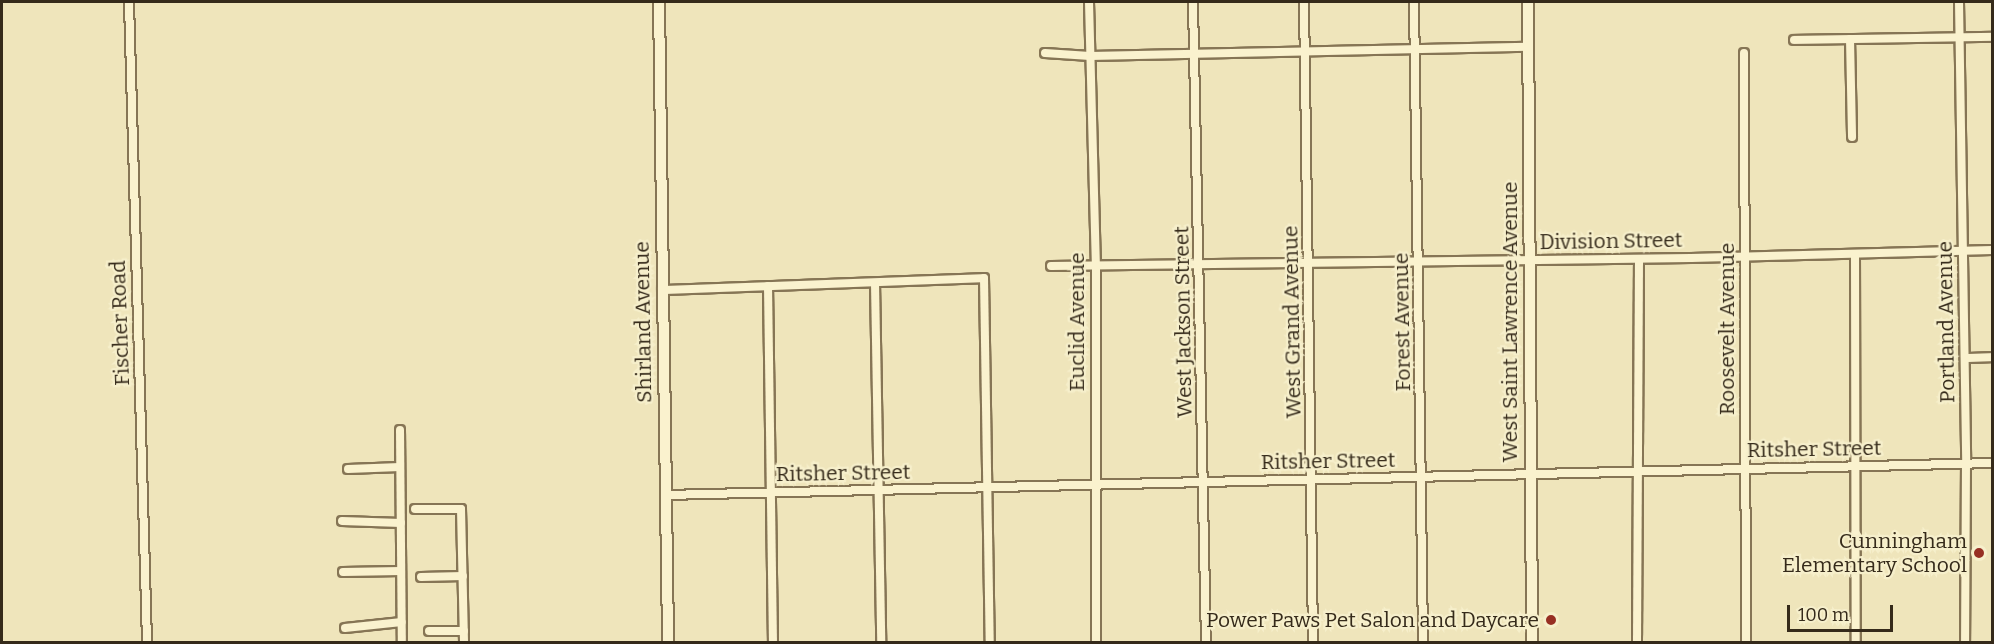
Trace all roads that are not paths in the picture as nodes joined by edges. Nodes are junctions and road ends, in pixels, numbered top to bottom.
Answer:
1 (129, 2) edge
2 (659, 2) edge
3 (1089, 2) edge
4 (1193, 2) edge
5 (1304, 2) edge
6 (1414, 2) edge
7 (1528, 2) edge
8 (1959, 2) edge
9 (1992, 37) edge
10 (1959, 38) junction
11 (1850, 39) junction
12 (1794, 40) dead end
13 (1528, 47) junction
14 (1415, 48) junction
15 (1305, 51) junction
16 (1045, 53) dead end
17 (1194, 53) junction
18 (1744, 53) dead end
19 (1090, 56) junction
20 (1852, 137) dead end
21 (1992, 250) edge
22 (1962, 251) junction
23 (1855, 254) junction
24 (1746, 257) junction
25 (1639, 259) junction
26 (1530, 260) junction
27 (1419, 262) junction
28 (1201, 263) junction
29 (1309, 263) junction
30 (1051, 266) dead end
31 (1096, 266) junction
32 (875, 283) junction
33 (768, 286) junction
34 (662, 290) junction
35 (1992, 357) edge
36 (1965, 358) junction
37 (400, 430) dead end
38 (1992, 463) edge
39 (1966, 464) junction
40 (1854, 466) junction
41 (400, 467) junction
42 (1744, 468) junction
43 (348, 469) dead end
44 (1639, 471) junction
45 (1529, 474) junction
46 (1421, 477) junction
47 (1312, 480) junction
48 (1204, 482) junction
49 (1094, 486) junction
50 (988, 487) junction
51 (879, 490) junction
52 (770, 492) junction
53 (665, 495) junction
54 (416, 509) dead end
55 (342, 521) dead end
56 (401, 523) junction
57 (401, 571) junction
58 (343, 572) dead end
59 (463, 576) junction
60 (422, 577) dead end
61 (402, 622) junction
62 (345, 628) dead end
63 (464, 630) junction
64 (429, 631) dead end
65 (147, 642) edge
66 (402, 642) edge
67 (464, 642) edge
68 (668, 642) edge
69 (773, 642) edge
70 (881, 642) edge
71 (990, 642) edge
72 (1096, 642) edge
73 (1206, 642) edge
74 (1313, 642) edge
75 (1423, 642) edge
76 (1532, 642) edge
77 (1637, 642) edge
78 (1746, 642) edge
79 (1856, 642) edge
80 (1965, 642) edge

1 - 65 street, Fischer Road
2 - 34 street, Shirland Avenue
3 - 19 street, Euclid Avenue
4 - 17 street, West Jackson Street
5 - 15 street, West Grand Avenue
6 - 14 street, Forest Avenue
7 - 13 street, West Saint Lawrence Avenue
8 - 10 street, Portland Avenue
9 - 10 street
10 - 11 street
10 - 22 street, Portland Avenue
11 - 12 street
11 - 20 street
13 - 14 street
13 - 26 street, West Saint Lawrence Avenue
14 - 15 street
14 - 27 street, Forest Avenue
15 - 17 street
15 - 29 street, West Grand Avenue
16 - 19 street
17 - 19 street
17 - 28 street, West Jackson Street
18 - 24 street, Roosevelt Avenue
19 - 31 street, Euclid Avenue
21 - 22 street, Division Street
22 - 23 street, Division Street
22 - 36 street, Portland Avenue
23 - 24 street, Division Street
23 - 40 street
24 - 25 street, Division Street
24 - 42 street, Roosevelt Avenue
25 - 26 street, Division Street
25 - 44 street
26 - 27 street, Division Street
26 - 45 street, West Saint Lawrence Avenue
27 - 29 street, Division Street
27 - 46 street, Forest Avenue
28 - 29 street, Division Street
28 - 31 street, Division Street
28 - 48 street, West Jackson Street
29 - 47 street, West Grand Avenue
30 - 31 street, Division Street
31 - 49 street, Euclid Avenue
32 - 33 street
32 - 50 street
32 - 51 street
33 - 34 street
33 - 52 street
34 - 53 street, Shirland Avenue
35 - 36 street
36 - 39 street, Portland Avenue
37 - 41 street
38 - 39 street, Ritsher Street
39 - 40 street, Ritsher Street
39 - 80 street, Portland Avenue
40 - 42 street, Ritsher Street
40 - 79 street
41 - 43 street
41 - 56 street
42 - 44 street, Ritsher Street
42 - 78 street, Roosevelt Avenue
44 - 45 street, Ritsher Street
44 - 77 street
45 - 46 street, Ritsher Street
45 - 76 street, West Saint Lawrence Avenue
46 - 47 street, Ritsher Street
46 - 75 street, Forest Avenue
47 - 48 street, Ritsher Street
47 - 74 street, West Grand Avenue
48 - 49 street, Ritsher Street
48 - 73 street, West Jackson Street
49 - 50 street, Ritsher Street
49 - 72 street, Euclid Avenue
50 - 51 street, Ritsher Street
50 - 71 street
51 - 52 street, Ritsher Street
51 - 70 street
52 - 53 street, Ritsher Street
52 - 69 street
53 - 68 street, Shirland Avenue
54 - 59 street
55 - 56 street
56 - 57 street
57 - 58 street
57 - 61 street
59 - 60 street
59 - 63 street
61 - 62 street
61 - 66 street
63 - 64 street
63 - 67 street

